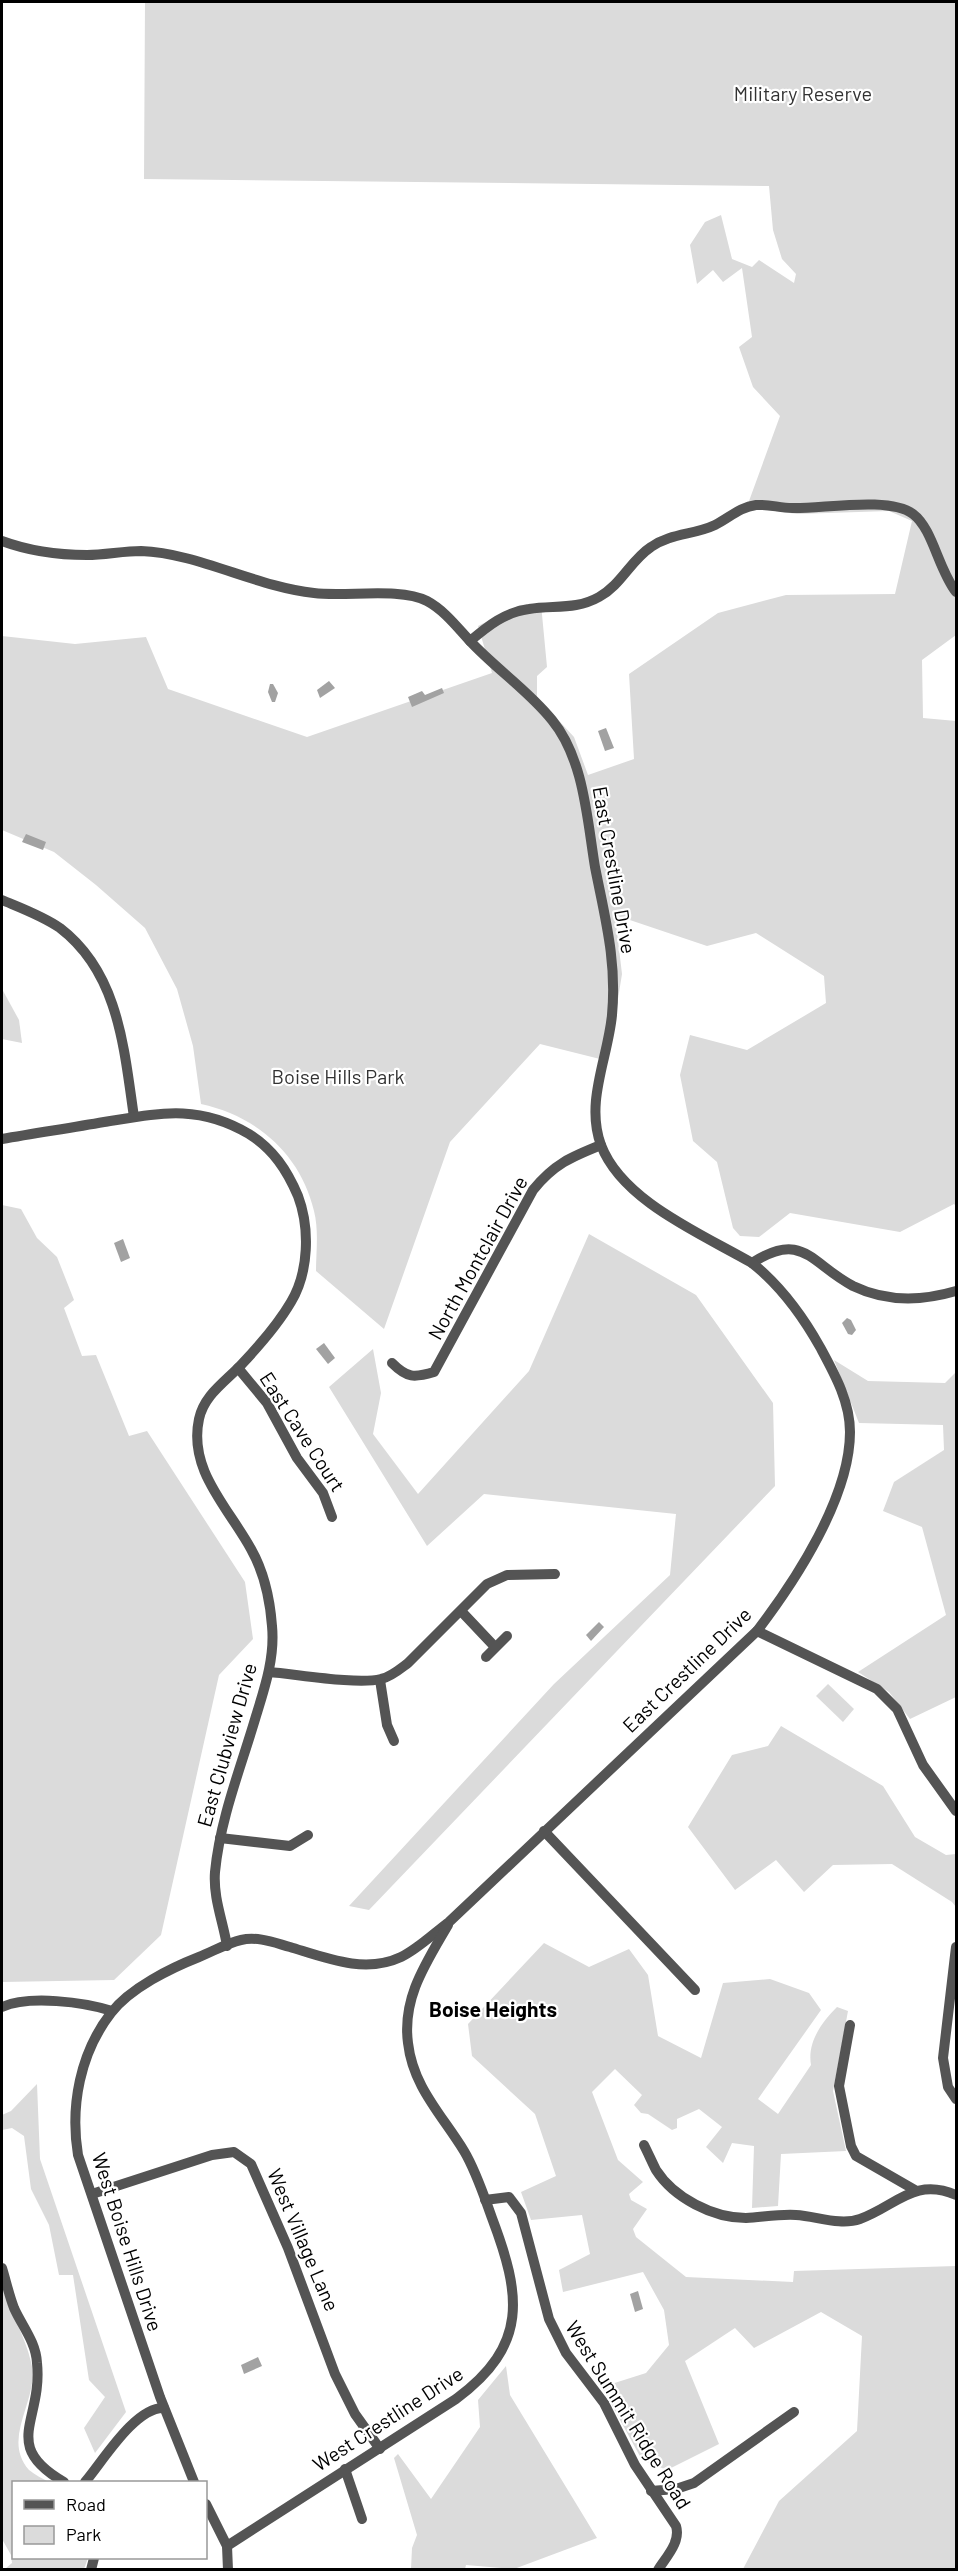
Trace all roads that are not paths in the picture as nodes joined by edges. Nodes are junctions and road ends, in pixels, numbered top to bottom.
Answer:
1 (2, 541) edge
2 (957, 592) edge
3 (470, 641) junction
4 (2, 900) edge
5 (134, 1117) junction
6 (2, 1139) edge
7 (601, 1145) junction
8 (752, 1263) junction
9 (957, 1292) edge
10 (392, 1363) dead end
11 (238, 1368) junction
12 (332, 1517) dead end
13 (555, 1574) dead end
14 (461, 1611) junction
15 (757, 1630) junction
16 (507, 1636) dead end
17 (495, 1647) junction
18 (486, 1657) dead end
19 (269, 1672) junction
20 (380, 1680) junction
21 (394, 1741) dead end
22 (957, 1811) edge
23 (544, 1831) junction
24 (308, 1835) dead end
25 (220, 1838) junction
26 (449, 1922) junction
27 (227, 1946) junction
28 (957, 1947) edge
29 (696, 1990) dead end
30 (2, 2007) edge
31 (112, 2011) junction
32 (850, 2025) dead end
33 (957, 2098) edge
34 (644, 2145) dead end
35 (915, 2190) junction
36 (92, 2194) junction
37 (957, 2194) edge
38 (485, 2200) junction
39 (2, 2268) edge
40 (164, 2408) junction
41 (794, 2412) dead end
42 (380, 2449) junction
43 (345, 2469) junction
44 (62, 2481) edge
45 (86, 2481) edge
46 (194, 2481) edge
47 (651, 2491) junction
48 (207, 2506) edge
49 (362, 2519) dead end
50 (227, 2546) junction
51 (228, 2570) edge
52 (658, 2570) edge

1 - 3 street, East Crestline Drive
2 - 3 street
3 - 7 street, East Crestline Drive
4 - 5 street
5 - 6 street, East Clubview Drive
5 - 11 street, East Clubview Drive
7 - 8 street, East Crestline Drive
7 - 10 street, North Montclair Drive
8 - 9 street
8 - 15 street, East Crestline Drive
11 - 12 street, East Cave Court
11 - 19 street, East Clubview Drive
13 - 14 street
14 - 17 street
14 - 20 street
15 - 22 street
15 - 23 street, East Crestline Drive
16 - 17 street
17 - 18 street
19 - 20 street
19 - 25 street, East Clubview Drive
20 - 21 street
23 - 26 street, East Crestline Drive
23 - 29 street
24 - 25 street
25 - 27 street, East Clubview Drive
26 - 27 street
26 - 38 street, West Crestline Drive
27 - 31 street
28 - 33 street
30 - 31 street
31 - 36 street, West Boise Hills Drive
32 - 35 street
34 - 35 street
35 - 37 street
36 - 40 street, West Boise Hills Drive
36 - 42 street, West Village Lane
38 - 42 street, West Crestline Drive
38 - 47 street, West Summit Ridge Road
39 - 44 street
40 - 45 street
40 - 46 street, West Boise Hills Drive
41 - 47 street
42 - 43 street, West Crestline Drive
43 - 49 street
43 - 50 street, West Crestline Drive
47 - 52 street, West Summit Ridge Road
48 - 50 street
50 - 51 street

